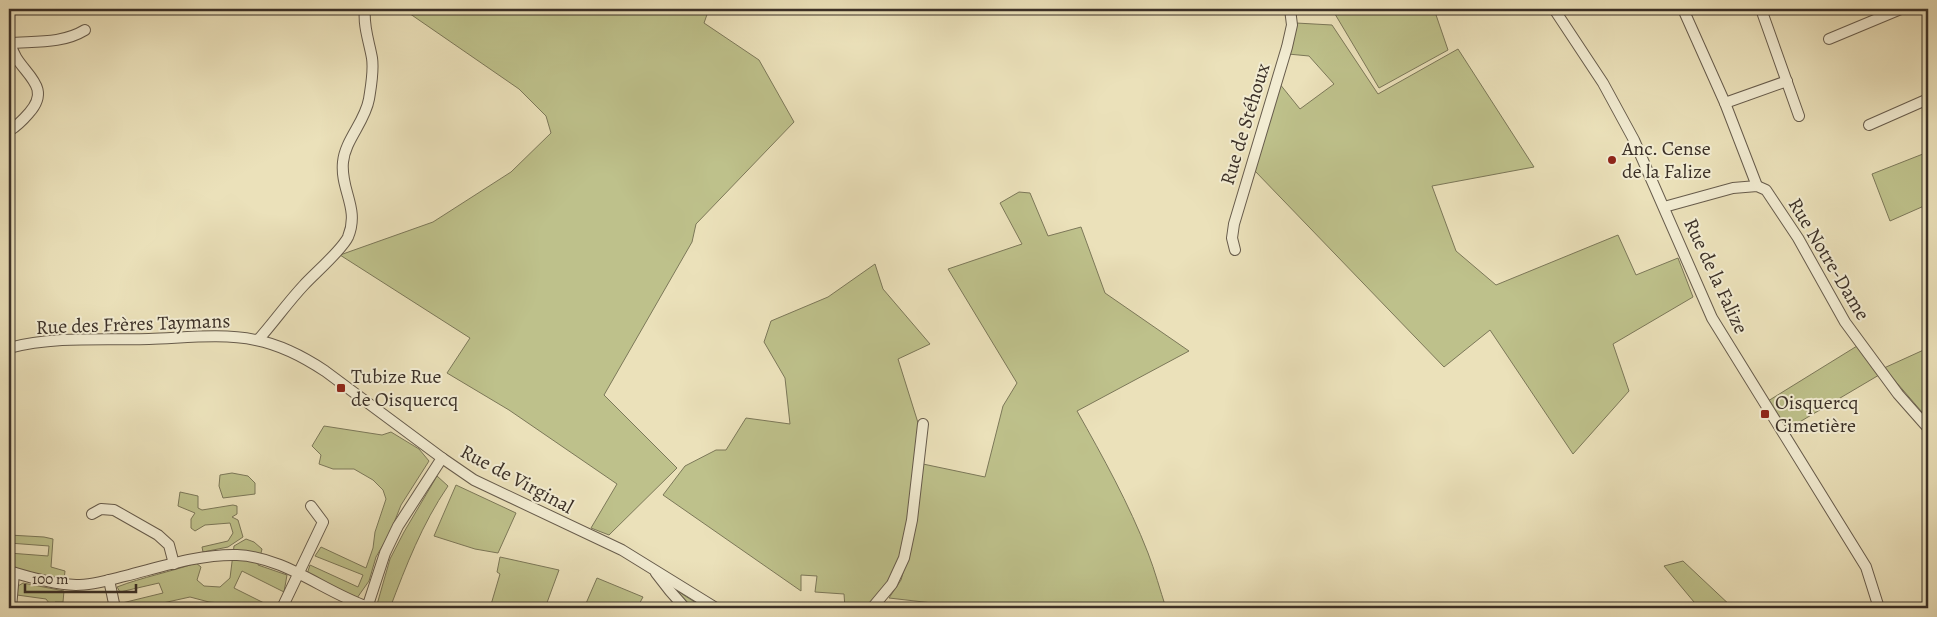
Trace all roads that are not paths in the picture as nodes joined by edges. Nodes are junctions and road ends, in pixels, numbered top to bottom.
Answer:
1 (365, 9) edge
2 (1290, 9) edge
3 (1554, 9) edge
4 (1683, 9) edge
5 (1761, 9) edge
6 (1901, 9) edge
7 (85, 30) dead end
8 (1829, 39) dead end
9 (10, 43) edge
10 (1787, 81) junction
11 (1928, 99) edge
12 (1725, 103) junction
13 (1799, 116) dead end
14 (1869, 125) dead end
15 (9, 130) edge
16 (1757, 186) junction
17 (1664, 207) junction
18 (1235, 250) dead end
19 (258, 340) junction
20 (9, 348) edge
21 (923, 424) dead end
22 (1928, 428) edge
23 (442, 458) junction
24 (312, 506) dead end
25 (92, 514) dead end
26 (174, 564) junction
27 (653, 568) junction
28 (11, 572) edge
29 (299, 574) junction
30 (109, 580) junction
31 (11, 608) edge
32 (115, 608) edge
33 (282, 608) edge
34 (367, 608) edge
35 (685, 608) edge
36 (716, 608) edge
37 (872, 608) edge
38 (1879, 608) edge

1 - 19 street
2 - 18 street, Rue de Stéhoux
3 - 17 street, Rue de la Falize
4 - 12 street
5 - 10 street
6 - 8 street
7 - 9 street
9 - 15 street
10 - 12 street
10 - 13 street
11 - 14 street
12 - 16 street
16 - 17 street
16 - 22 street, Rue Notre-Dame
17 - 38 street, Rue de la Falize
19 - 20 street, Rue des Frères Taymans
19 - 23 street, Rue de Virginal
21 - 37 street
23 - 27 street, Rue de Virginal
23 - 34 street
24 - 29 street
25 - 26 street
26 - 29 street
26 - 30 street
27 - 35 street
27 - 36 street, Rue de Virginal
28 - 30 street
28 - 31 street
29 - 33 street
29 - 34 street
30 - 32 street

